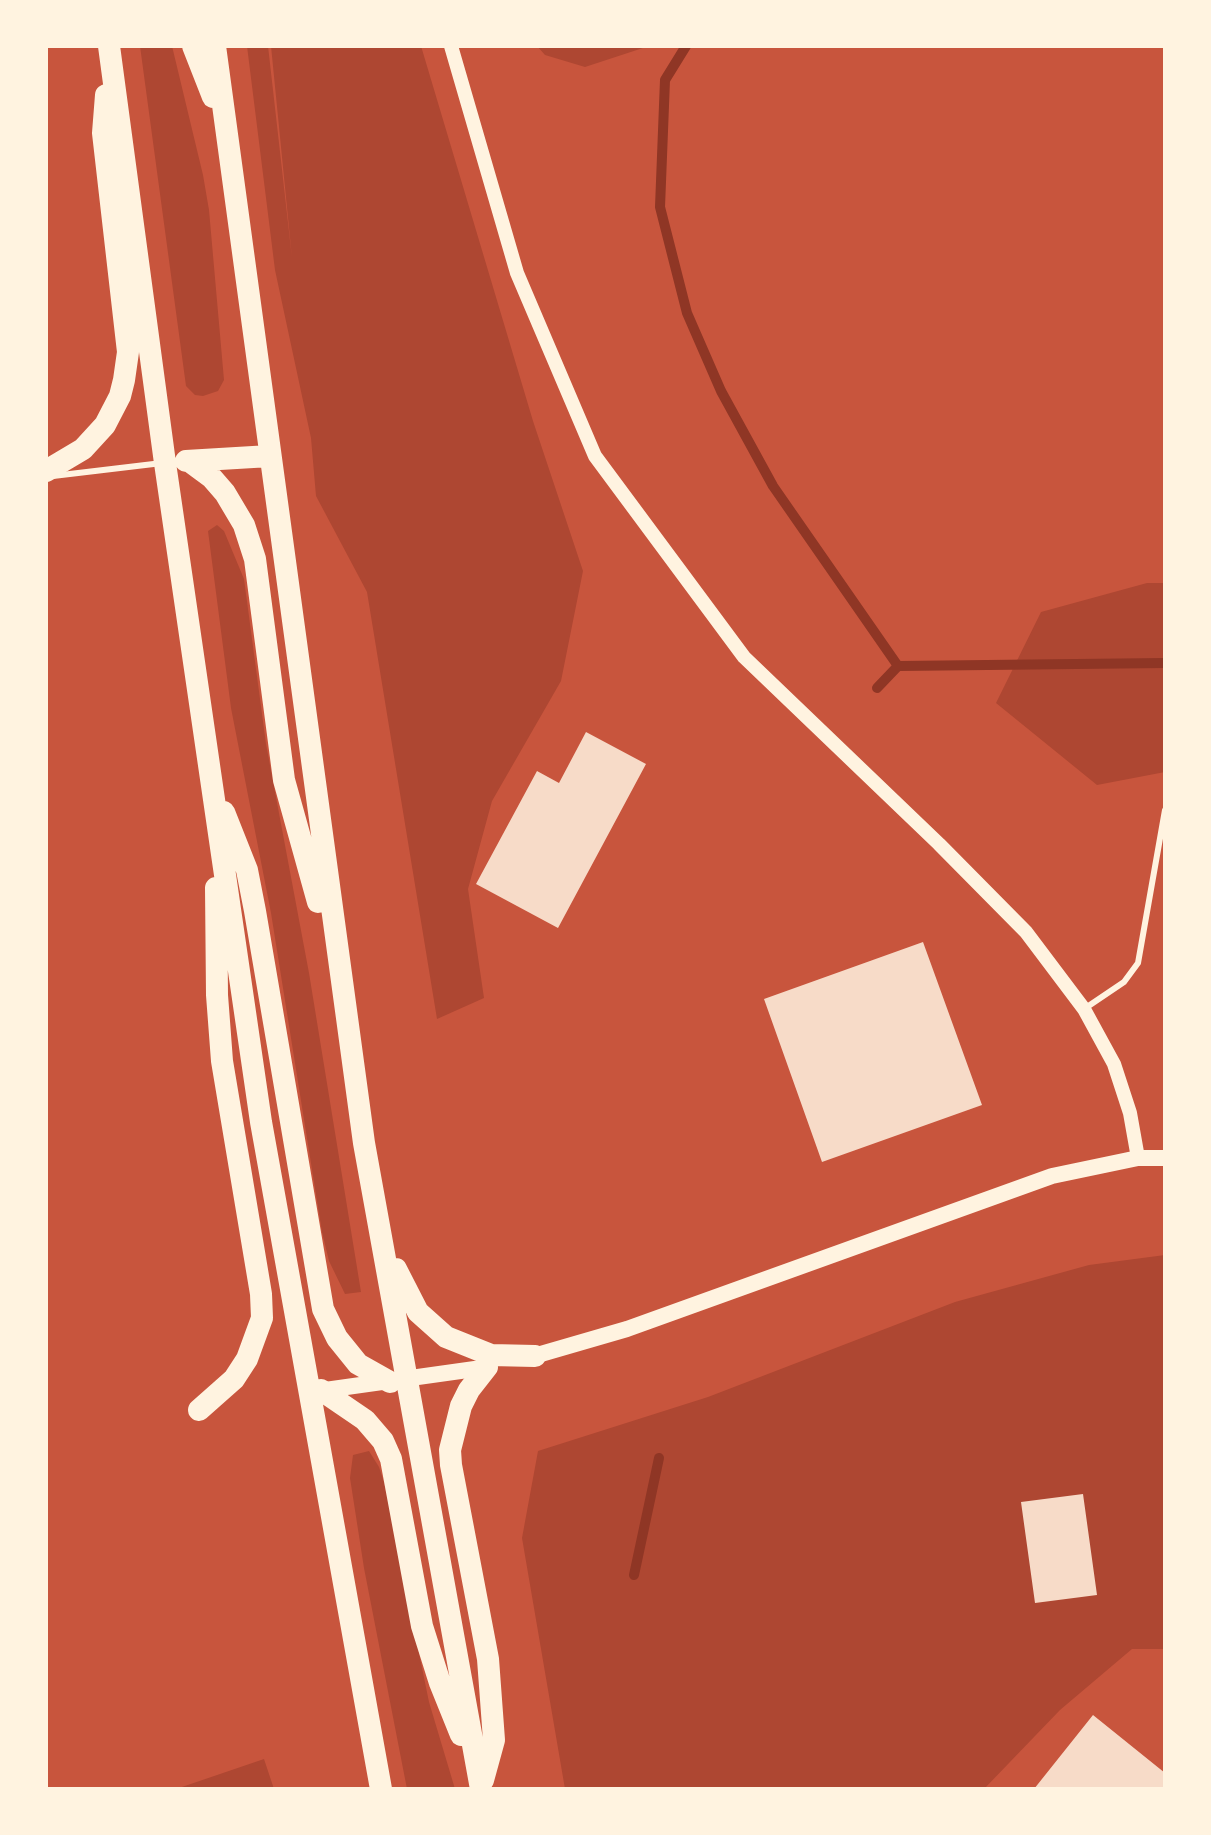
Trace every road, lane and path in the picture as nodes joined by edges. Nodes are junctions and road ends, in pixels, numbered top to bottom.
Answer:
1 (193, 46) edge
2 (215, 46) edge
3 (451, 46) edge
4 (109, 48) edge
5 (224, 124) junction
6 (270, 456) junction
7 (189, 461) junction
8 (165, 463) junction
9 (46, 474) edge
10 (211, 777) junction
11 (1165, 810) edge
12 (218, 831) junction
13 (341, 984) junction
14 (1084, 1009) junction
15 (1138, 1158) junction
16 (1165, 1158) edge
17 (380, 1227) junction
18 (535, 1356) junction
19 (487, 1367) junction
20 (399, 1381) junction
21 (315, 1391) junction
22 (199, 1410) dead end
23 (381, 1789) edge
24 (481, 1789) edge

1 - 5 highway
2 - 5 highway
3 - 14 street
4 - 8 highway
4 - 9 highway
5 - 6 highway
6 - 7 highway
6 - 13 highway
7 - 8 highway
7 - 13 highway
8 - 9 lane
8 - 10 highway
10 - 12 highway
10 - 20 highway
11 - 14 lane
12 - 21 highway
12 - 22 highway
13 - 17 highway
14 - 15 street
15 - 16 main road
15 - 18 main road
17 - 18 highway
17 - 20 highway
18 - 19 main road
19 - 20 main road
19 - 24 highway
20 - 21 main road
20 - 24 highway
21 - 23 highway
21 - 24 highway

